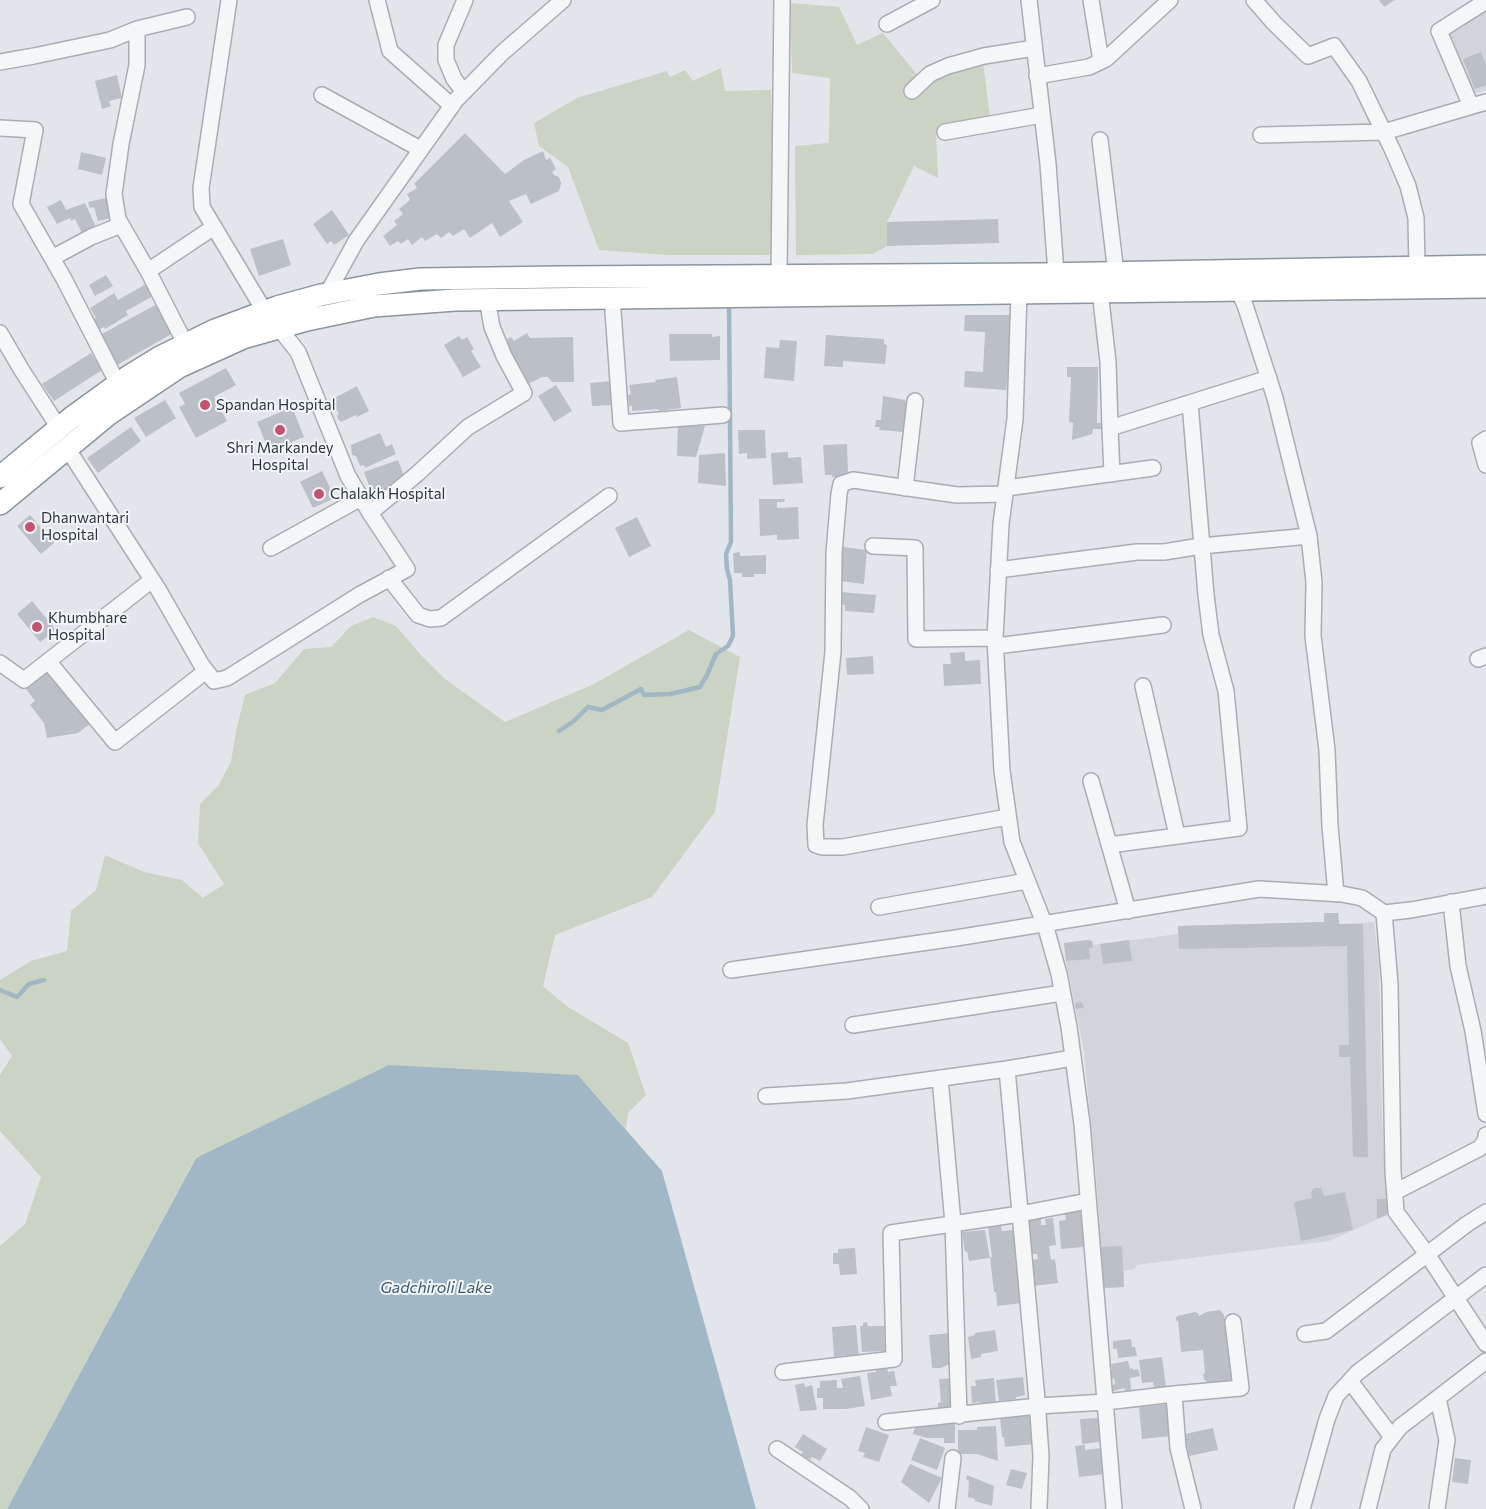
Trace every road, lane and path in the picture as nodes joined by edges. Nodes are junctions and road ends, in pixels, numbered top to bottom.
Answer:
1 (229, 0) edge
2 (377, 0) edge
3 (465, 0) edge
4 (563, 0) edge
5 (782, 0) edge
6 (932, 0) edge
7 (1029, 0) edge
8 (1092, 0) edge
9 (1170, 0) edge
10 (1254, 0) edge
11 (1486, 2) edge
12 (187, 17) dead end
13 (887, 24) dead end
14 (137, 29) junction
15 (1034, 48) junction
16 (0, 62) edge
17 (1101, 62) junction
18 (1037, 76) junction
19 (912, 91) dead end
20 (464, 92) junction
21 (322, 95) dead end
22 (1486, 102) edge
23 (452, 106) junction
24 (1471, 106) junction
25 (1042, 115) junction
26 (0, 128) edge
27 (945, 132) dead end
28 (1384, 132) junction
29 (1261, 135) dead end
30 (1100, 140) dead end
31 (420, 149) junction
32 (121, 225) junction
33 (214, 227) junction
34 (52, 258) junction
35 (1486, 266) edge
36 (1417, 268) junction
37 (148, 271) junction
38 (1116, 272) junction
39 (1056, 273) junction
40 (779, 276) junction
41 (1486, 287) edge
42 (1238, 290) junction
43 (1100, 291) junction
44 (1019, 292) junction
45 (328, 294) junction
46 (612, 297) junction
47 (487, 299) junction
48 (264, 312) junction
49 (279, 328) junction
50 (0, 333) edge
51 (186, 345) junction
52 (1269, 378) junction
53 (118, 384) junction
54 (915, 401) dead end
55 (1190, 403) junction
56 (723, 415) dead end
57 (59, 428) junction
58 (1110, 428) junction
59 (1486, 439) edge
60 (67, 448) junction
61 (1486, 465) edge
62 (1153, 468) dead end
63 (1112, 474) junction
64 (0, 477) edge
65 (905, 488) junction
66 (1005, 491) junction
67 (609, 496) dead end
68 (361, 498) junction
69 (0, 504) edge
70 (370, 513) junction
71 (1310, 536) junction
72 (873, 546) dead end
73 (1201, 546) junction
74 (271, 548) dead end
75 (998, 570) junction
76 (389, 578) junction
77 (152, 580) junction
78 (1163, 625) dead end
79 (995, 642) junction
80 (48, 661) junction
81 (0, 663) edge
82 (206, 671) junction
83 (1143, 686) dead end
84 (1091, 781) dead end
85 (1008, 817) junction
86 (1177, 835) junction
87 (1109, 845) junction
88 (1027, 881) junction
89 (1336, 894) junction
90 (1486, 896) edge
91 (1451, 902) junction
92 (879, 907) dead end
93 (1128, 911) junction
94 (1384, 913) junction
95 (1044, 924) junction
96 (731, 970) dead end
97 (1062, 993) junction
98 (853, 1026) dead end
99 (1073, 1058) junction
100 (1007, 1069) junction
101 (940, 1078) junction
102 (766, 1096) dead end
103 (1486, 1114) edge
104 (1486, 1135) edge
105 (1395, 1192) junction
106 (1088, 1201) junction
107 (1486, 1212) edge
108 (1020, 1214) junction
109 (953, 1224) junction
110 (1427, 1254) junction
111 (1486, 1274) edge
112 (1456, 1298) junction
113 (1234, 1322) dead end
114 (1305, 1334) dead end
115 (1486, 1344) edge
116 (1486, 1361) edge
117 (783, 1372) dead end
118 (1350, 1381) junction
119 (1174, 1394) junction
120 (1438, 1398) junction
121 (1106, 1402) junction
122 (1038, 1406) junction
123 (959, 1416) junction
124 (886, 1422) dead end
125 (1392, 1437) junction
126 (777, 1449) dead end
127 (953, 1458) dead end
128 (861, 1509) edge
129 (947, 1509) edge
130 (1039, 1509) edge
131 (1114, 1509) edge
132 (1193, 1509) edge
133 (1302, 1509) edge
134 (1368, 1509) edge
135 (1436, 1509) edge

1 - 33 street
2 - 23 street
3 - 20 street
4 - 20 street
5 - 40 street
6 - 13 street
7 - 15 street
8 - 17 street
9 - 17 street
10 - 28 street
11 - 24 street
12 - 14 street
14 - 16 street
14 - 32 street
15 - 18 street
15 - 19 street
17 - 18 street
18 - 25 street
20 - 23 street
21 - 31 street
22 - 24 street
23 - 31 street
24 - 28 street
25 - 27 street
25 - 39 street
26 - 34 street
28 - 29 street
28 - 36 street
30 - 38 street
31 - 45 street
32 - 34 street
32 - 37 street
33 - 37 street
33 - 48 street
34 - 53 street
35 - 36 highway
36 - 38 highway
37 - 51 street
38 - 39 highway
39 - 40 highway
40 - 45 highway
41 - 42 highway
42 - 43 highway
42 - 52 street
43 - 44 highway
43 - 58 street
44 - 46 highway
44 - 66 street
45 - 48 highway
46 - 47 highway
46 - 56 street
47 - 49 highway
47 - 70 street
48 - 51 highway
49 - 60 highway
49 - 68 street
50 - 57 street
51 - 53 highway
52 - 55 street
52 - 71 street
53 - 57 highway
54 - 65 street
55 - 58 street
55 - 73 street
57 - 64 highway
58 - 63 street
59 - 61 street
60 - 69 highway
60 - 77 street
62 - 63 street
63 - 66 street
65 - 66 street
65 - 85 street
66 - 75 street
67 - 76 street
68 - 70 street
68 - 74 street
70 - 76 street
71 - 73 street
71 - 89 street
72 - 79 street
73 - 75 street
73 - 86 street
75 - 79 street
76 - 82 street
77 - 80 street
77 - 82 street
78 - 79 street
79 - 85 street
80 - 81 street
80 - 82 street
83 - 86 street
84 - 87 street
85 - 88 street
86 - 87 street
87 - 93 street
88 - 92 street
88 - 95 street
89 - 93 street
89 - 94 street
90 - 91 street
91 - 94 street
91 - 103 street
93 - 95 street
94 - 105 street
95 - 96 street
95 - 97 street
97 - 98 street
97 - 99 street
99 - 100 street
99 - 106 street
100 - 101 street
100 - 108 street
101 - 102 street
101 - 109 street
104 - 105 street
105 - 110 street
106 - 108 street
106 - 121 street
107 - 110 street
108 - 109 street
108 - 122 street
109 - 117 street
109 - 123 street
110 - 112 street
110 - 114 street
111 - 112 street
112 - 115 street
112 - 118 street
113 - 119 street
116 - 120 street
118 - 125 street
118 - 133 street
119 - 121 street
119 - 132 street
120 - 125 street
120 - 135 street
121 - 122 street
121 - 131 street
122 - 123 street
122 - 130 street
123 - 124 street
125 - 134 street
126 - 128 street
127 - 129 street

